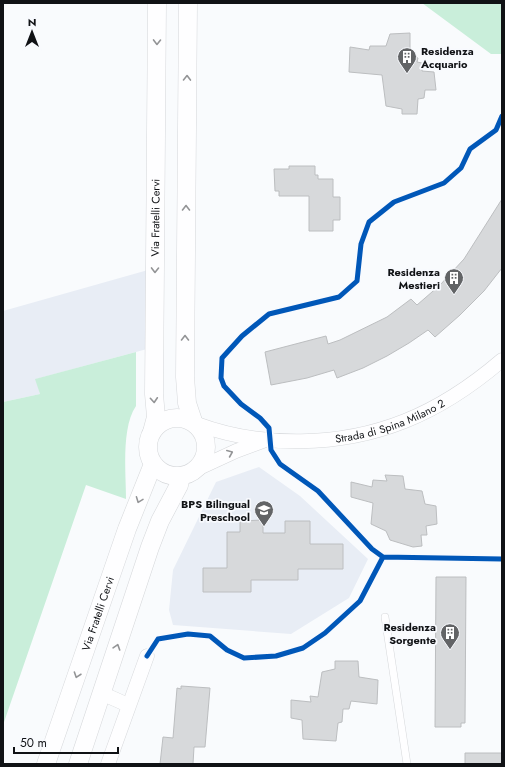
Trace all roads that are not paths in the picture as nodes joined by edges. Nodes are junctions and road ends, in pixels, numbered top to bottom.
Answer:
1 (157, 3) edge
2 (188, 3) edge
3 (502, 360) edge
4 (195, 423) junction
5 (152, 432) junction
6 (263, 441) junction
7 (153, 464) junction
8 (197, 469) junction
9 (180, 476) junction
10 (385, 617) dead end
11 (147, 656) dead end
12 (101, 693) junction
13 (128, 705) junction
14 (46, 764) edge
15 (78, 764) edge
16 (108, 764) edge
17 (407, 764) edge

1 -> 5 street, Via Fratelli Cervi
4 -> 2 street
3 - 6 street, Strada di Spina Milano 2
4 - 5 street
4 - 6 street, Strada di Spina Milano 2
4 - 8 street
5 - 7 street
8 -> 6 street, Strada di Spina Milano 2
7 - 9 street
7 -> 14 street, Via Fratelli Cervi
8 - 9 street
12 -> 9 street
10 - 17 lane
11 - 13 street
12 - 13 street
12 - 15 street
13 - 16 street

